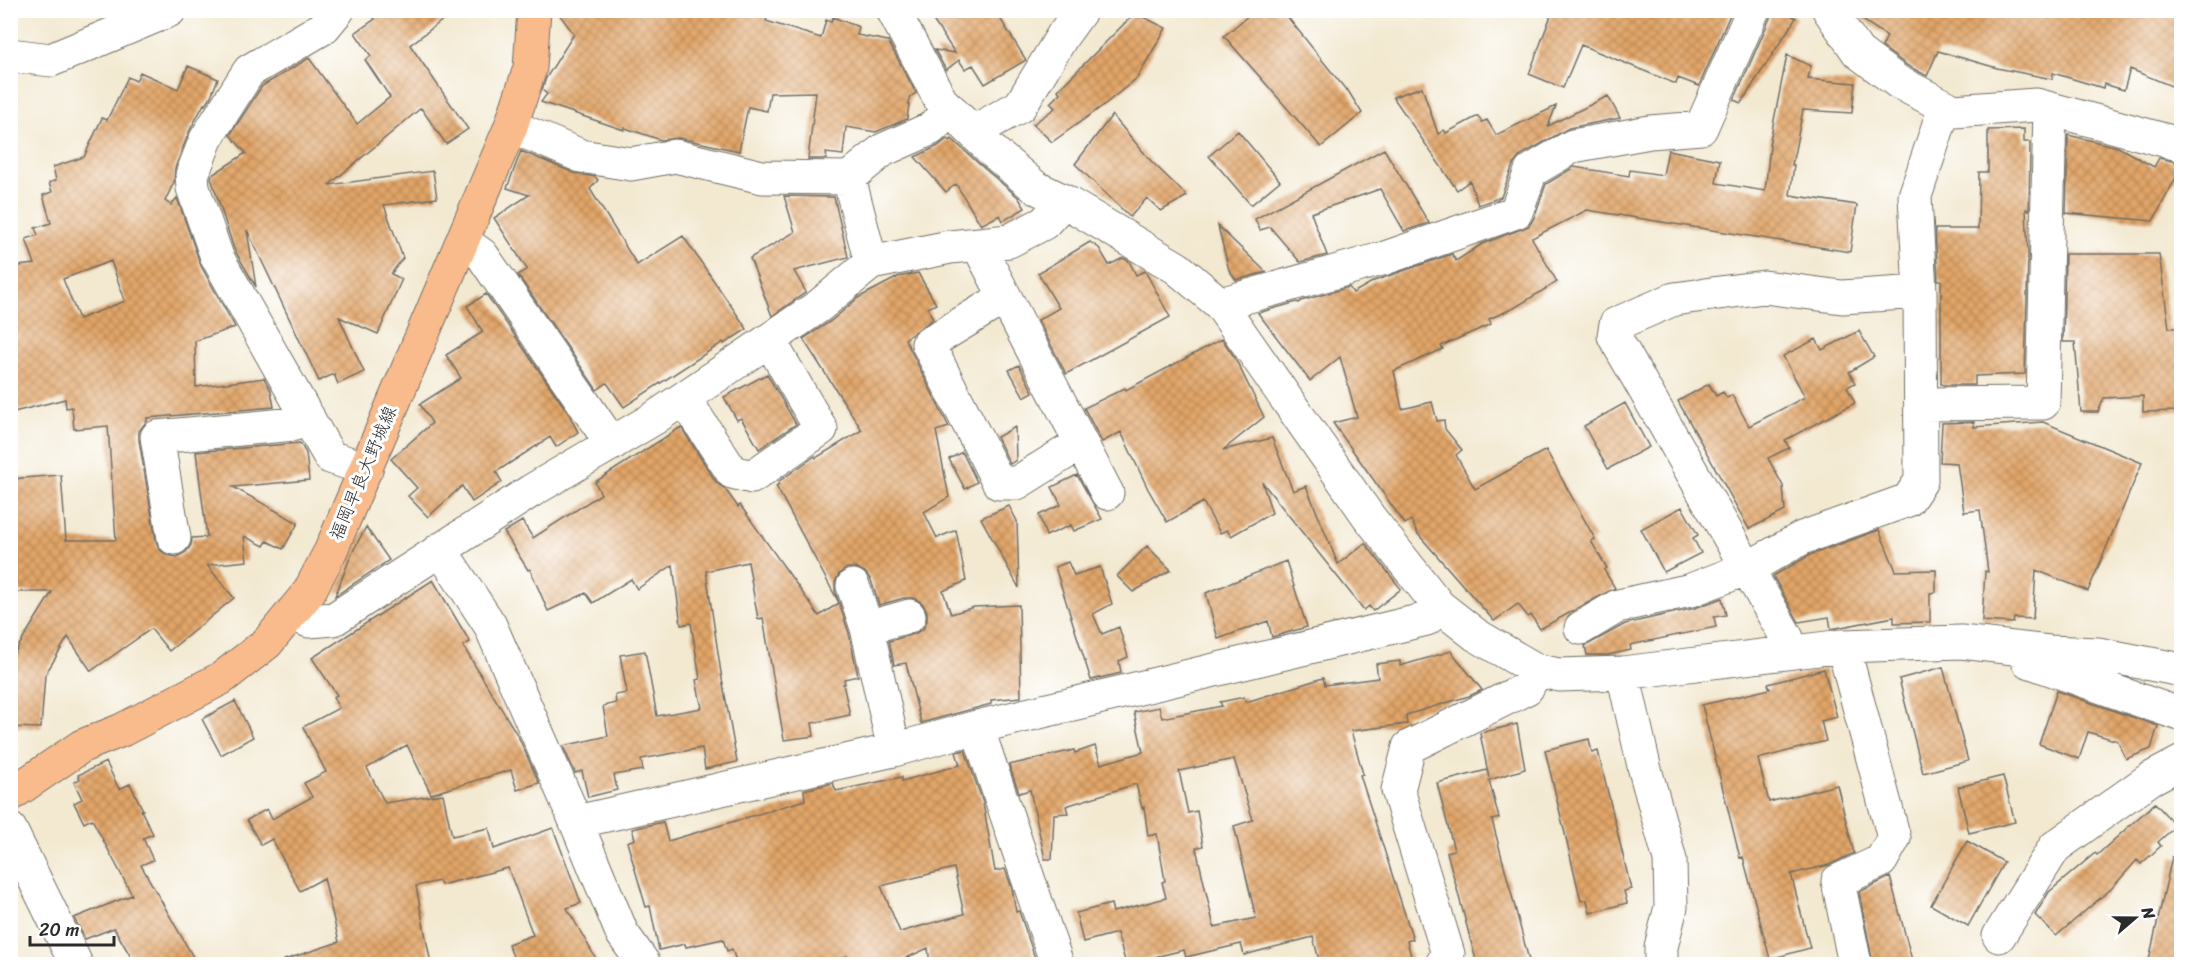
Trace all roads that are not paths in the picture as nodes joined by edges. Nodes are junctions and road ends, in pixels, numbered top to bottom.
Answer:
1 (170, 10) edge
2 (338, 10) edge
3 (534, 10) edge
4 (893, 10) edge
5 (1081, 10) edge
6 (1753, 10) edge
7 (1841, 17) edge
8 (10, 55) edge
9 (1945, 106) junction
10 (2050, 109) junction
11 (962, 121) junction
12 (511, 126) junction
13 (2181, 145) edge
14 (849, 178) junction
15 (1064, 201) junction
16 (464, 242) junction
17 (978, 245) junction
18 (871, 263) junction
19 (1920, 292) junction
20 (1005, 297) junction
21 (1220, 304) junction
22 (769, 340) junction
23 (684, 398) junction
24 (1921, 404) junction
25 (308, 417) junction
26 (1081, 443) junction
27 (612, 444) junction
28 (366, 469) junction
29 (1107, 493) dead end
30 (174, 538) dead end
31 (440, 549) junction
32 (1748, 568) junction
33 (853, 586) dead end
34 (1439, 606) junction
35 (292, 614) junction
36 (909, 616) dead end
37 (867, 628) junction
38 (1581, 628) dead end
39 (1985, 645) junction
40 (1843, 646) junction
41 (1790, 652) junction
42 (1536, 670) junction
43 (2181, 670) edge
44 (1623, 673) junction
45 (2181, 715) edge
46 (977, 727) junction
47 (894, 750) junction
48 (2181, 762) edge
49 (10, 795) edge
50 (576, 822) junction
51 (10, 829) edge
52 (1999, 936) dead end
53 (76, 964) edge
54 (644, 964) edge
55 (1057, 964) edge
56 (1442, 964) edge
57 (1661, 964) edge
58 (1855, 964) edge

1 - 8 street
2 - 25 street
3 - 12 main road, 福岡早良大野城線
4 - 11 street
5 - 11 street
6 - 21 street
7 - 9 street
9 - 10 street
9 - 19 street
10 - 13 street
10 - 24 street
11 - 14 street
11 - 15 street
12 - 14 street
12 - 16 main road, 福岡早良大野城線
14 - 18 street
15 - 17 street
15 - 21 street
16 - 27 street
16 - 28 main road, 福岡早良大野城線
17 - 18 street
17 - 20 street
18 - 22 street
19 - 24 street
19 - 32 street
20 - 26 street
20 - 26 street
21 - 34 street
22 - 23 street
22 - 23 street
23 - 27 street
24 - 32 street
25 - 28 street
25 - 30 street
26 - 29 street
27 - 31 street
28 - 35 main road, 福岡早良大野城線
31 - 35 street
31 - 50 street
32 - 38 street
32 - 41 street
33 - 37 street
34 - 42 street
34 - 46 street
35 - 49 main road, 福岡早良大野城線
36 - 37 street
37 - 47 street
39 - 40 street
39 - 43 street
39 - 45 street
40 - 41 street
40 - 58 street
41 - 44 street
42 - 44 street
42 - 56 street
44 - 57 street
46 - 47 street
46 - 55 street
47 - 50 street
48 - 52 street
50 - 54 street
51 - 53 street

